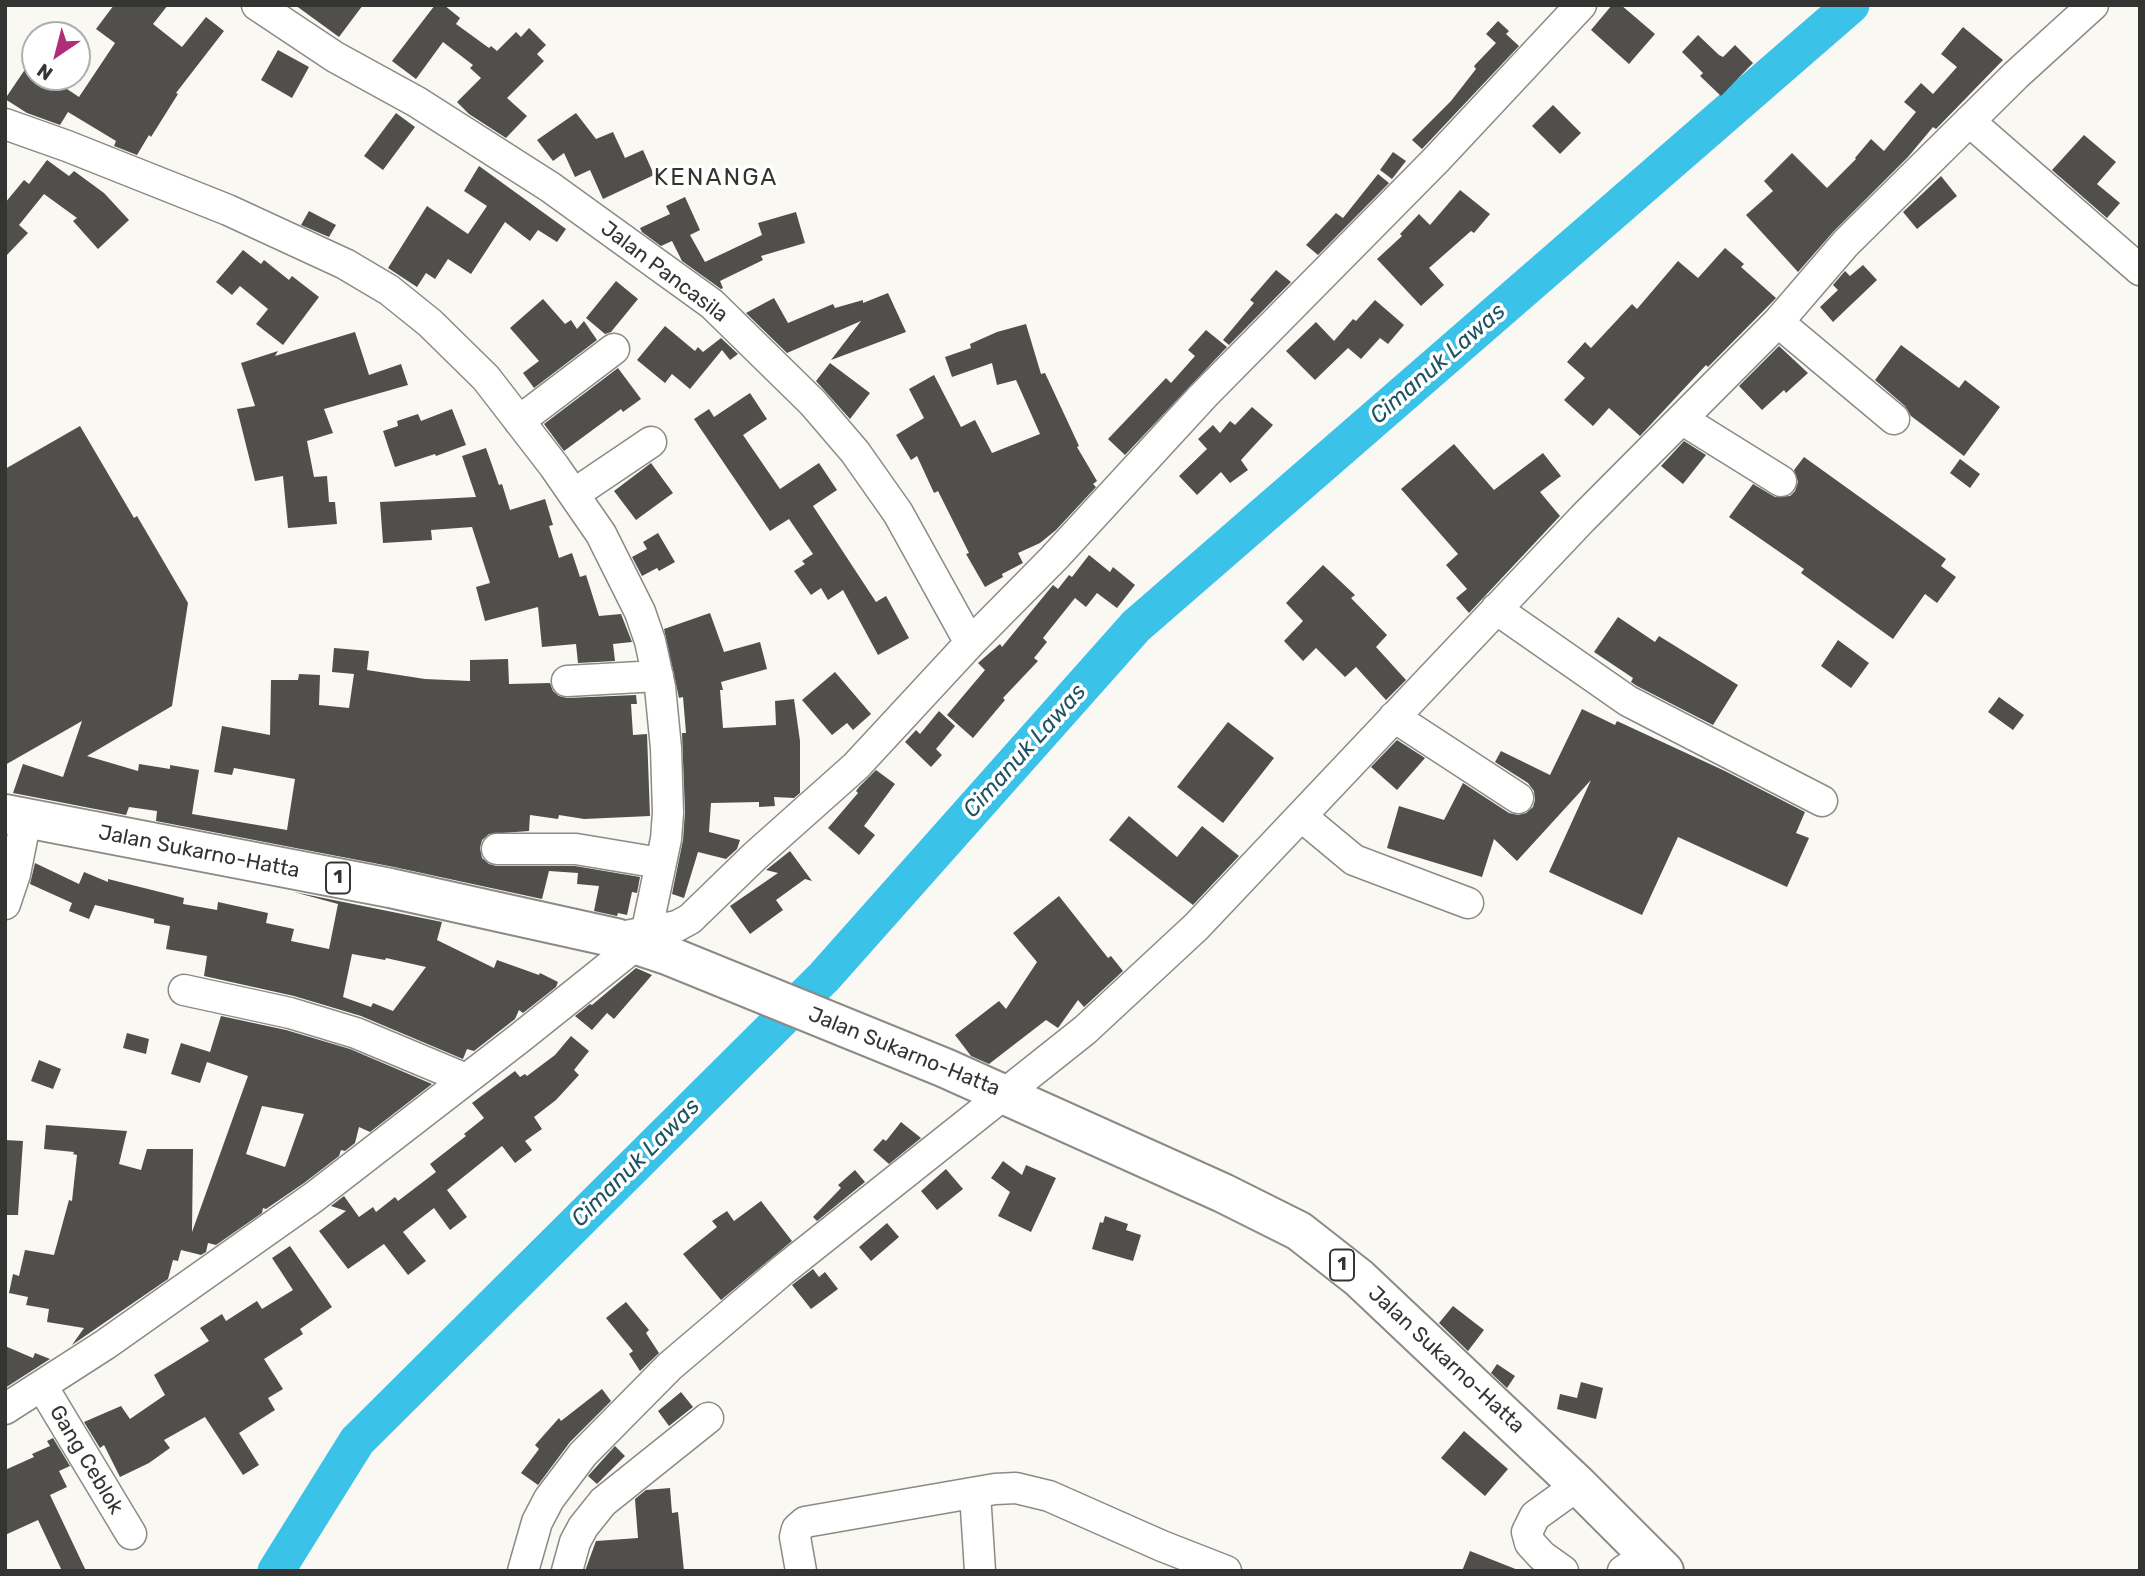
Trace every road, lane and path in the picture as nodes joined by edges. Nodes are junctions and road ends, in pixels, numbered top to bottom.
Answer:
1 (257, 5) edge
2 (1581, 5) edge
3 (2093, 5) edge
4 (1969, 121) junction
5 (5, 124) edge
6 (2140, 270) edge
7 (1778, 322) junction
8 (614, 349) dead end
9 (1683, 419) junction
10 (1894, 419) dead end
11 (519, 421) junction
12 (651, 442) dead end
13 (1781, 481) dead end
14 (574, 494) junction
15 (1496, 609) junction
16 (970, 643) junction
17 (658, 676) junction
18 (567, 681) dead end
19 (1394, 717) junction
20 (1518, 798) dead end
21 (1822, 801) dead end
22 (16, 816) edge
23 (1301, 816) junction
24 (497, 849) dead end
25 (660, 863) junction
26 (1468, 903) dead end
27 (5, 904) edge
28 (641, 943) junction
29 (184, 990) dead end
30 (466, 1079) junction
31 (1005, 1094) junction
32 (42, 1386) junction
33 (5, 1409) edge
34 (708, 1418) dead end
35 (1578, 1485) junction
36 (975, 1493) junction
37 (131, 1534) dead end
38 (1158, 1558) edge
39 (1645, 1565) edge
40 (523, 1571) edge
41 (567, 1571) edge
42 (801, 1571) edge
43 (980, 1571) edge
44 (1226, 1571) edge
45 (1563, 1571) edge

1 - 16 street, Jalan Pancasila
2 - 16 street
3 - 4 street
4 - 6 street
4 - 7 street
5 - 11 street
7 - 9 street
7 - 10 street
8 - 11 street
9 - 13 street
9 - 15 street
11 - 14 street
12 - 14 street
14 - 17 street
15 - 19 street
15 - 21 street
16 - 28 street
17 - 18 street
17 - 25 street
19 - 20 street
19 - 23 street
22 - 27 street
22 - 28 highway, Jalan Sukarno-Hatta / 1
23 - 26 street
23 - 31 street
24 - 25 street
25 - 28 street
28 - 30 street
28 - 31 highway, Jalan Sukarno-Hatta / 1
29 - 30 street
30 - 32 street
31 - 35 highway, Jalan Sukarno-Hatta / 1
31 - 40 street
32 - 33 street
32 - 37 street, Gang Ceblok
34 - 41 street
35 - 39 highway, Jalan Sukarno-Hatta / 1
35 - 45 street
36 - 38 street
36 - 42 street
36 - 43 street
38 - 44 street

